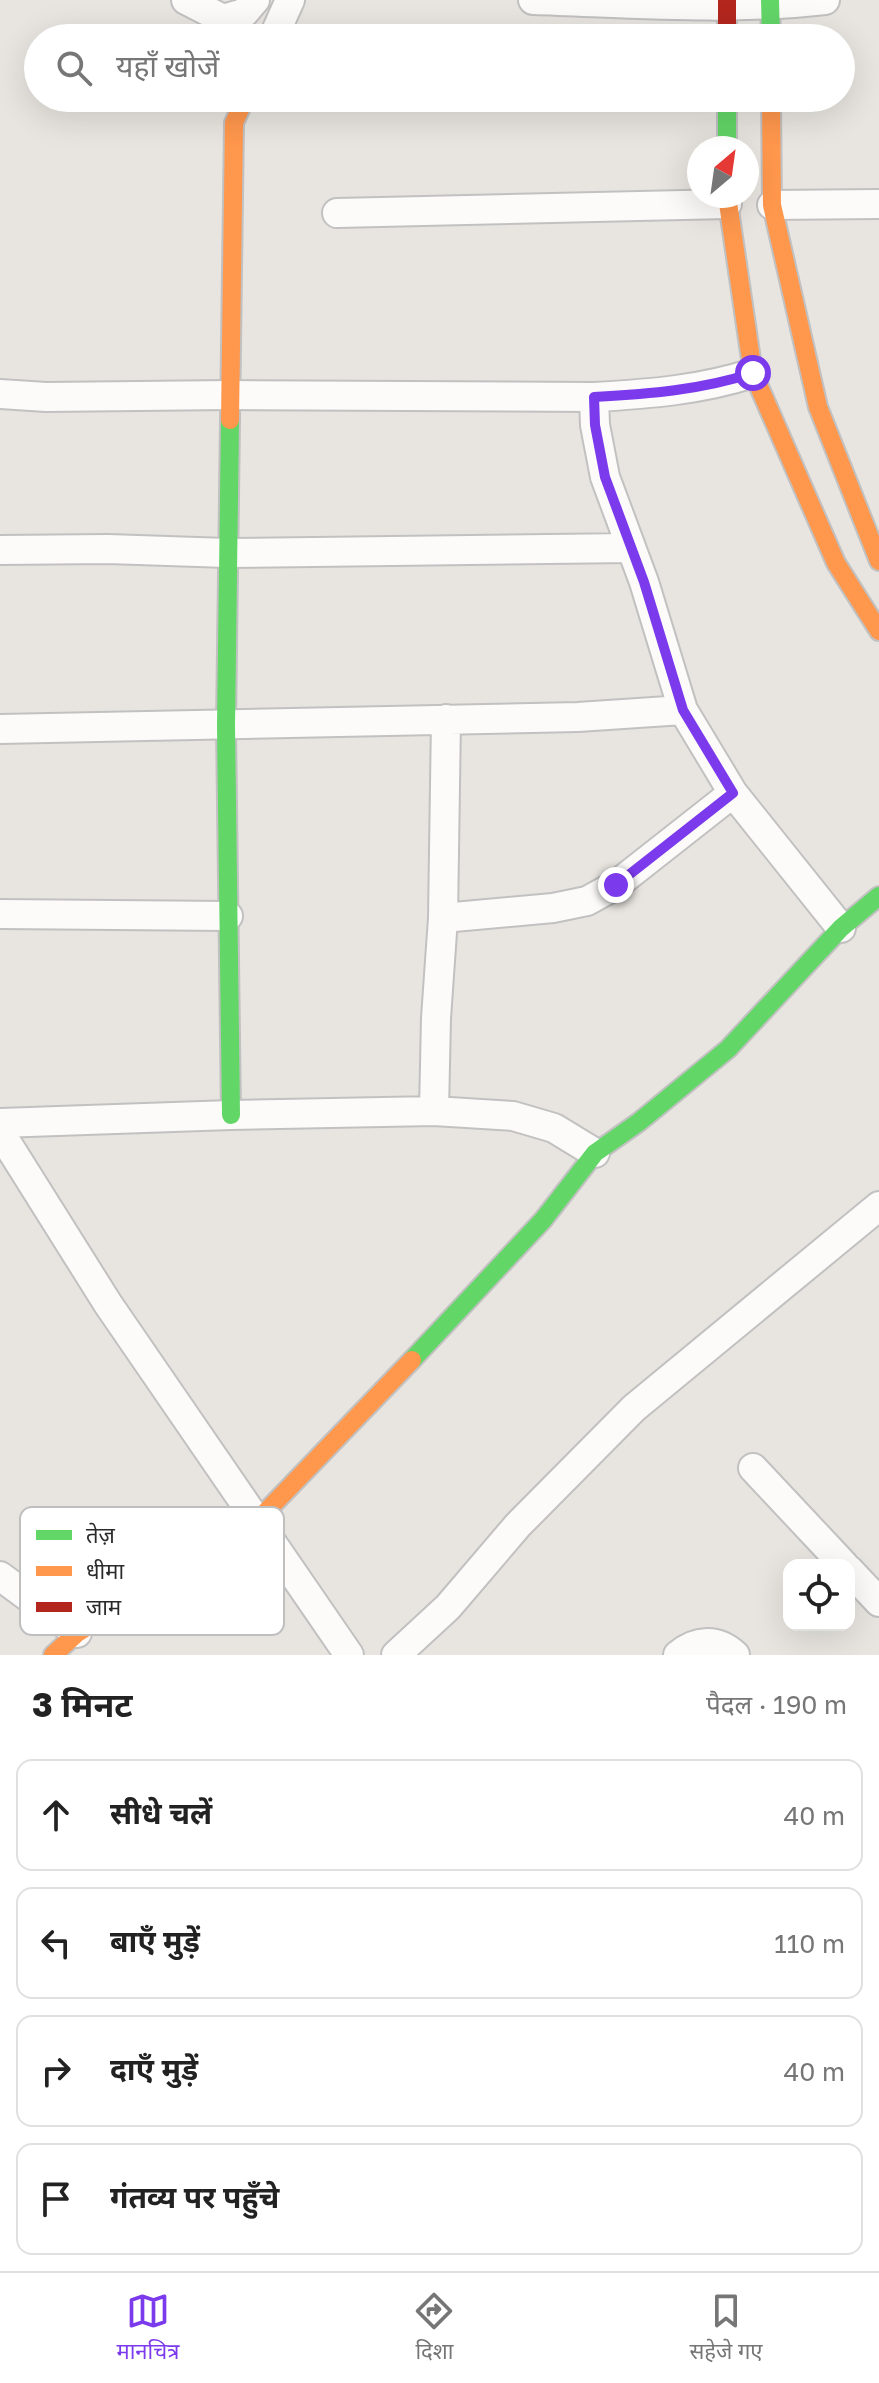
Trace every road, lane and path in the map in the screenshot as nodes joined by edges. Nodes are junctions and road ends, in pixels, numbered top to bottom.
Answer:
1 (186, 0) edge
2 (255, 0) edge
3 (290, 0) edge
4 (533, 0) edge
5 (825, 0) edge
6 (727, 3) edge
7 (770, 3) edge
8 (279, 24) edge
9 (727, 24) edge
10 (771, 24) edge
11 (239, 112) edge
12 (727, 112) edge
13 (771, 112) edge
14 (727, 136) edge
15 (687, 201) edge
16 (879, 204) edge
17 (772, 205) junction
18 (728, 208) edge
19 (337, 213) dead end
20 (753, 373) junction
21 (0, 394) edge
22 (229, 395) junction
23 (594, 397) junction
24 (631, 548) junction
25 (0, 550) edge
26 (227, 553) junction
27 (878, 555) edge
28 (846, 578) junction
29 (879, 631) edge
30 (683, 710) junction
31 (446, 719) junction
32 (226, 726) junction
33 (0, 729) edge
34 (733, 793) junction
35 (879, 896) edge
36 (0, 914) edge
37 (228, 916) junction
38 (443, 918) junction
39 (841, 928) junction
40 (434, 1111) junction
41 (231, 1115) junction
42 (0, 1123) edge
43 (0, 1132) edge
44 (595, 1153) junction
45 (879, 1206) edge
46 (753, 1468) dead end
47 (247, 1507) edge
48 (270, 1507) edge
49 (838, 1559) edge
50 (284, 1560) edge
51 (0, 1576) edge
52 (855, 1576) edge
53 (20, 1591) edge
54 (879, 1602) edge
55 (75, 1635) edge
56 (53, 1655) edge
57 (349, 1655) edge
58 (396, 1655) edge
59 (678, 1655) edge
60 (735, 1655) edge

1 - 2 street
3 - 8 street
4 - 6 street
5 - 7 street
6 - 7 street
6 - 9 street
7 - 10 street
11 - 22 street
12 - 14 street
13 - 17 street
15 - 19 street
16 - 17 street
17 - 27 street
18 - 20 street
20 - 23 street
20 - 28 street
21 - 22 street
22 - 23 street
22 - 26 street
23 - 24 street
24 - 26 street
24 - 30 street
25 - 26 street
26 - 32 street
27 - 28 street
28 - 29 street
30 - 31 street
30 - 34 street
31 - 32 street
31 - 38 street
32 - 33 street
32 - 37 street
34 - 38 street
34 - 39 street
35 - 39 street
36 - 37 street
37 - 41 street
38 - 40 street
39 - 44 street
40 - 41 street
40 - 44 street
41 - 42 street
43 - 47 street
44 - 48 street
45 - 58 street
46 - 49 street
50 - 57 street
51 - 53 street
52 - 54 street
55 - 56 street
59 - 60 street

